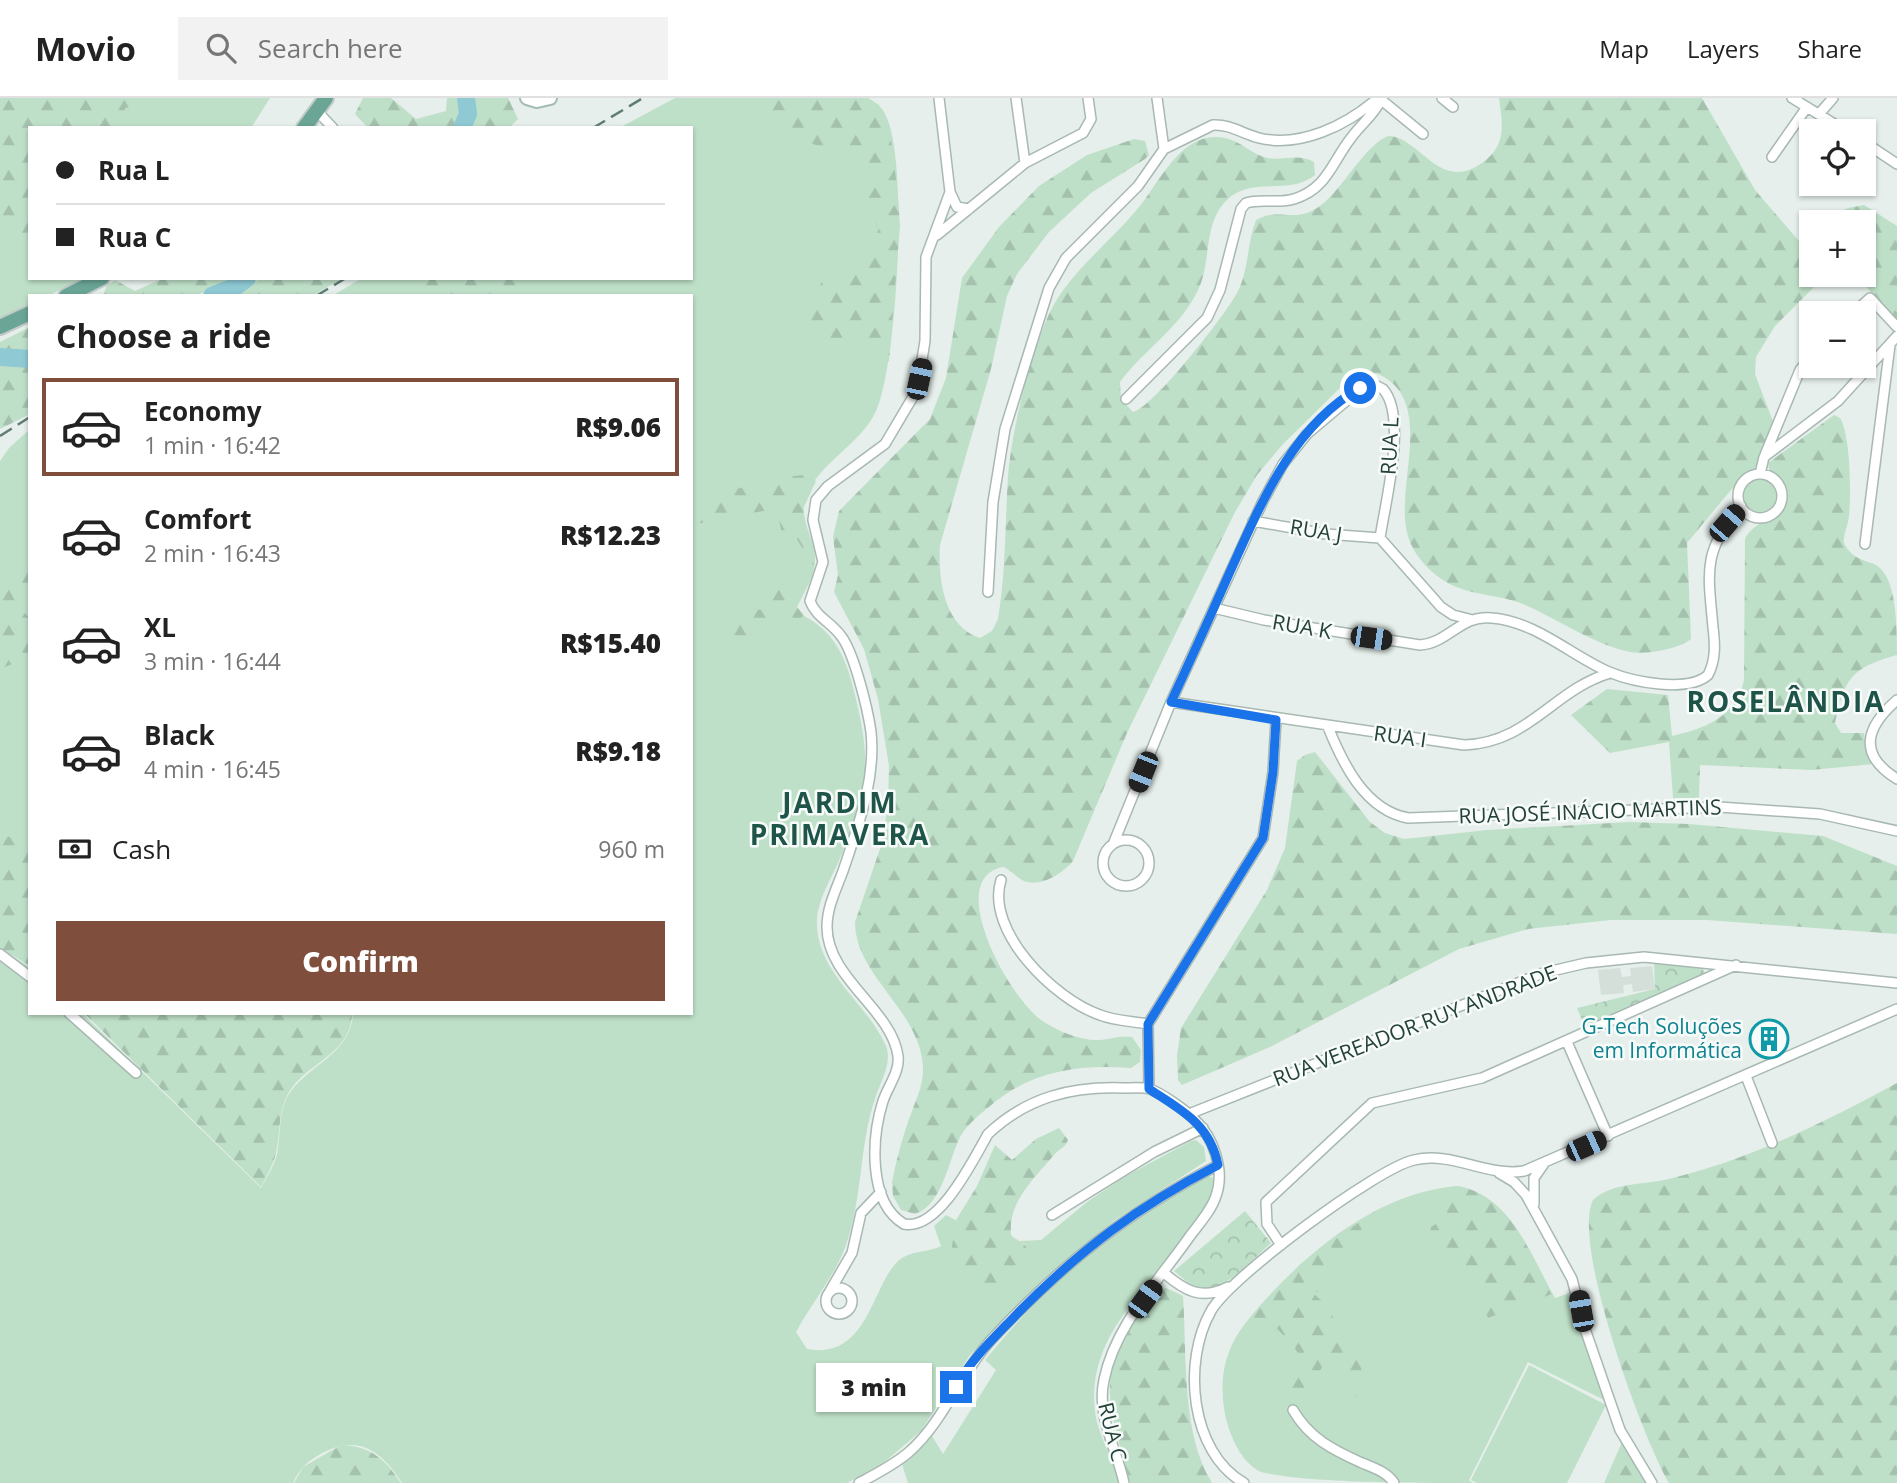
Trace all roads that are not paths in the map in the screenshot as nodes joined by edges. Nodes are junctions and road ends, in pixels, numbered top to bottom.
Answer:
1 (326, 98) edge
2 (527, 98) edge
3 (550, 98) edge
4 (939, 98) edge
5 (1016, 98) edge
6 (1088, 98) edge
7 (1157, 98) edge
8 (1441, 98) edge
9 (1792, 98) edge
10 (1833, 98) edge
11 (1379, 99) edge
12 (1453, 107) dead end
13 (1807, 107) junction
14 (317, 111) junction
15 (1819, 114) junction
16 (1827, 119) edge
17 (306, 126) edge
18 (331, 126) edge
19 (1423, 134) dead end
20 (1164, 149) junction
21 (1876, 150) edge
22 (1772, 157) dead end
23 (1025, 163) junction
24 (1897, 164) edge
25 (950, 192) junction
26 (969, 209) junction
27 (936, 236) junction
28 (98, 280) edge
29 (70, 294) edge
30 (1876, 304) edge
31 (28, 314) edge
32 (0, 327) edge
33 (1897, 327) edge
34 (1897, 336) edge
35 (1891, 345) junction
36 (1799, 372) edge
37 (1126, 399) dead end
38 (1765, 457) junction
39 (1760, 474) junction
40 (1741, 506) junction
41 (1253, 521) junction
42 (1380, 538) junction
43 (1865, 544) dead end
44 (988, 592) dead end
45 (1441, 607) junction
46 (1214, 608) junction
47 (1469, 619) junction
48 (1448, 636) junction
49 (1592, 662) junction
50 (1610, 673) junction
51 (1587, 682) junction
52 (1897, 700) edge
53 (1171, 702) junction
54 (1276, 720) junction
55 (1328, 727) junction
56 (1897, 779) edge
57 (1897, 831) edge
58 (1114, 842) junction
59 (1001, 880) dead end
60 (0, 954) edge
61 (1738, 965) junction
62 (28, 975) edge
63 (1897, 983) edge
64 (1897, 1009) edge
65 (71, 1015) edge
66 (1148, 1024) junction
67 (1567, 1042) junction
68 (136, 1073) dead end
69 (1746, 1076) junction
70 (1149, 1089) junction
71 (1189, 1114) junction
72 (1203, 1128) junction
73 (1608, 1136) junction
74 (1772, 1143) dead end
75 (1218, 1165) junction
76 (1543, 1165) junction
77 (1491, 1170) junction
78 (881, 1192) junction
79 (1536, 1213) junction
80 (1052, 1215) dead end
81 (1281, 1245) junction
82 (1164, 1273) junction
83 (1242, 1277) junction
84 (830, 1291) dead end
85 (1293, 1410) dead end
86 (859, 1483) edge
87 (1124, 1483) edge
88 (1244, 1483) edge
89 (1394, 1483) edge
90 (1651, 1483) edge

1 - 14 main road
2 - 3 street
4 - 25 street
5 - 23 street
6 - 23 street
7 - 20 street
8 - 12 street
9 - 13 street
10 - 15 street
11 - 19 street
11 - 20 street
11 - 37 street
13 - 15 street
13 - 22 street
14 - 17 main road
14 - 18 street
15 - 16 street
20 - 44 street
21 - 24 street
23 - 26 street
25 - 26 street
25 - 27 street
26 - 27 street
27 - 78 street
28 - 29 main road
30 - 33 street
31 - 32 main road
34 - 35 street
35 - 38 street
35 - 43 street
36 - 38 street
38 - 39 street
39 - 40 street
39 - 40 street
40 - 50 street
41 - 42 street, RUA J
41 - 42 street, RUA L
41 - 46 street
42 - 45 street
45 - 47 street
45 - 48 street
46 - 48 street, RUA K
46 - 53 street
47 - 48 street
47 - 49 street
49 - 50 street
49 - 51 street
50 - 51 street, RUA I
51 - 55 street, RUA I
52 - 56 street
53 - 54 street, RUA I
53 - 58 street
54 - 55 street, RUA I
54 - 66 street
55 - 57 street, RUA JOSÉ INÁCIO MARTINS
58 - 58 street
59 - 66 street
60 - 62 street
61 - 63 street, RUA VEREADOR RUY ANDRADE
61 - 67 street
61 - 71 street, RUA VEREADOR RUY ANDRADE
64 - 69 street
65 - 68 street
66 - 70 street
67 - 73 street
67 - 81 street
69 - 73 street
69 - 74 street
70 - 71 street
70 - 78 street
71 - 72 street
72 - 75 street
72 - 80 street
73 - 76 street
75 - 82 street, RUA C
75 - 86 street
76 - 77 street
76 - 79 street
77 - 79 street
77 - 81 street
78 - 84 street
79 - 90 street
81 - 83 street
82 - 83 street
82 - 87 street, RUA C
83 - 88 street
85 - 89 street

